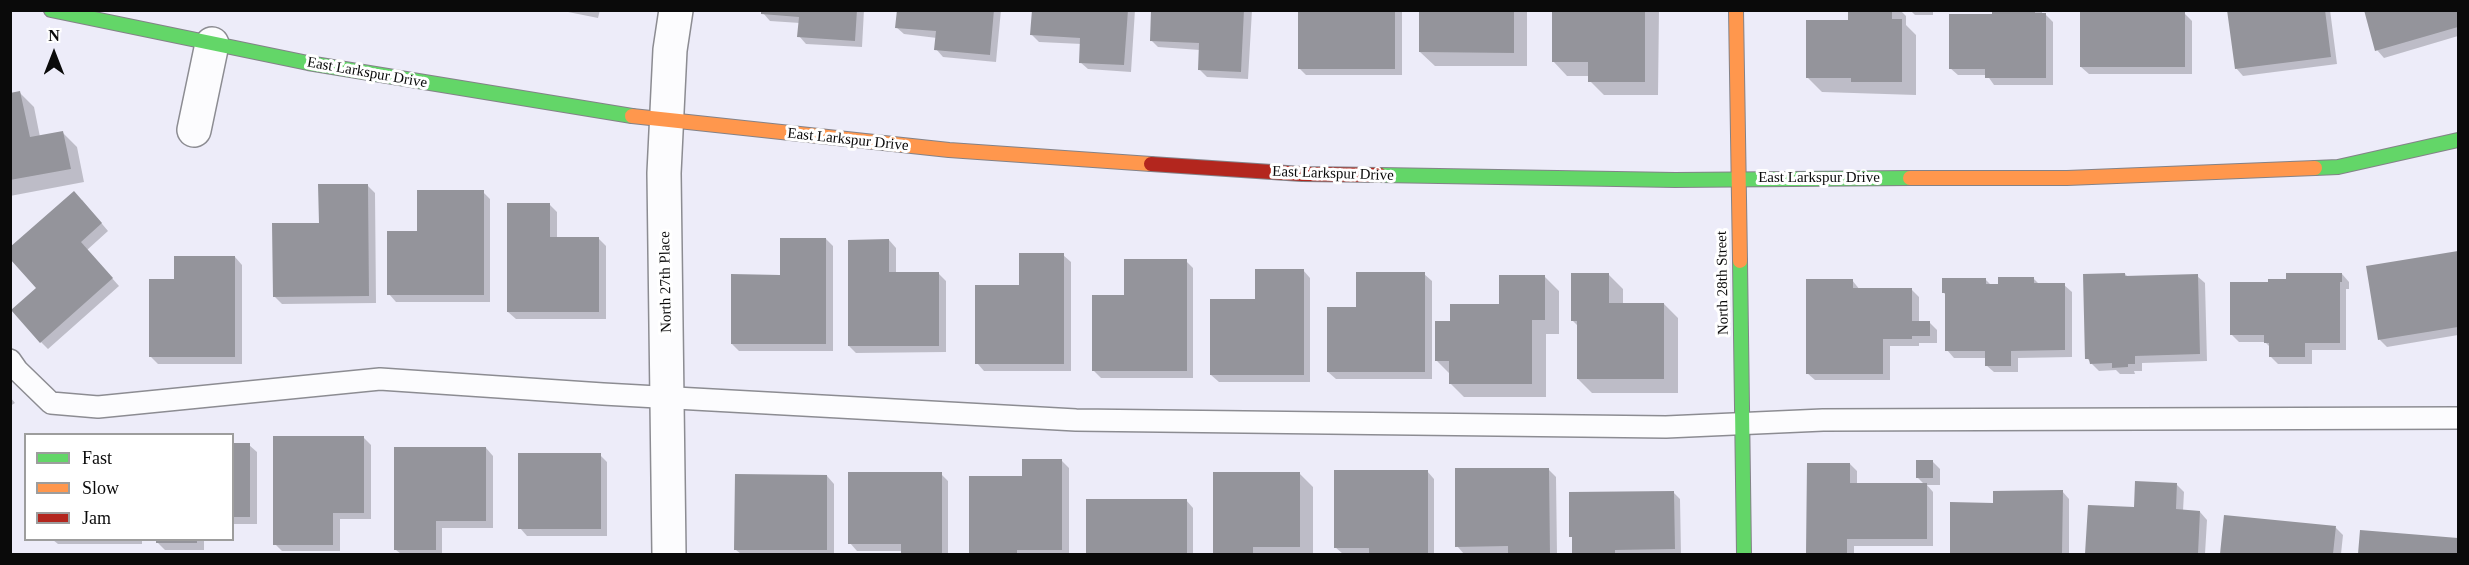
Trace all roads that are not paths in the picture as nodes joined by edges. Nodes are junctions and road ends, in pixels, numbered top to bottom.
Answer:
1 (51, 10) edge
2 (676, 10) edge
3 (1736, 10) edge
4 (212, 45) junction
5 (666, 120) junction
6 (194, 130) dead end
7 (2458, 140) edge
8 (1738, 179) junction
9 (10, 360) edge
10 (669, 397) junction
11 (2458, 418) edge
12 (1741, 424) junction
13 (669, 555) edge
14 (1744, 555) edge

1 - 4 street, East Larkspur Drive
2 - 5 street, North 27th Place
3 - 8 street, North 28th Street
4 - 5 street, East Larkspur Drive
4 - 6 street
5 - 8 street, East Larkspur Drive
5 - 10 street, North 27th Place
7 - 8 street, East Larkspur Drive
8 - 12 street, North 28th Street
9 - 10 lane
10 - 12 lane
10 - 13 street, North 27th Place
11 - 12 lane
12 - 14 street, North 28th Street

